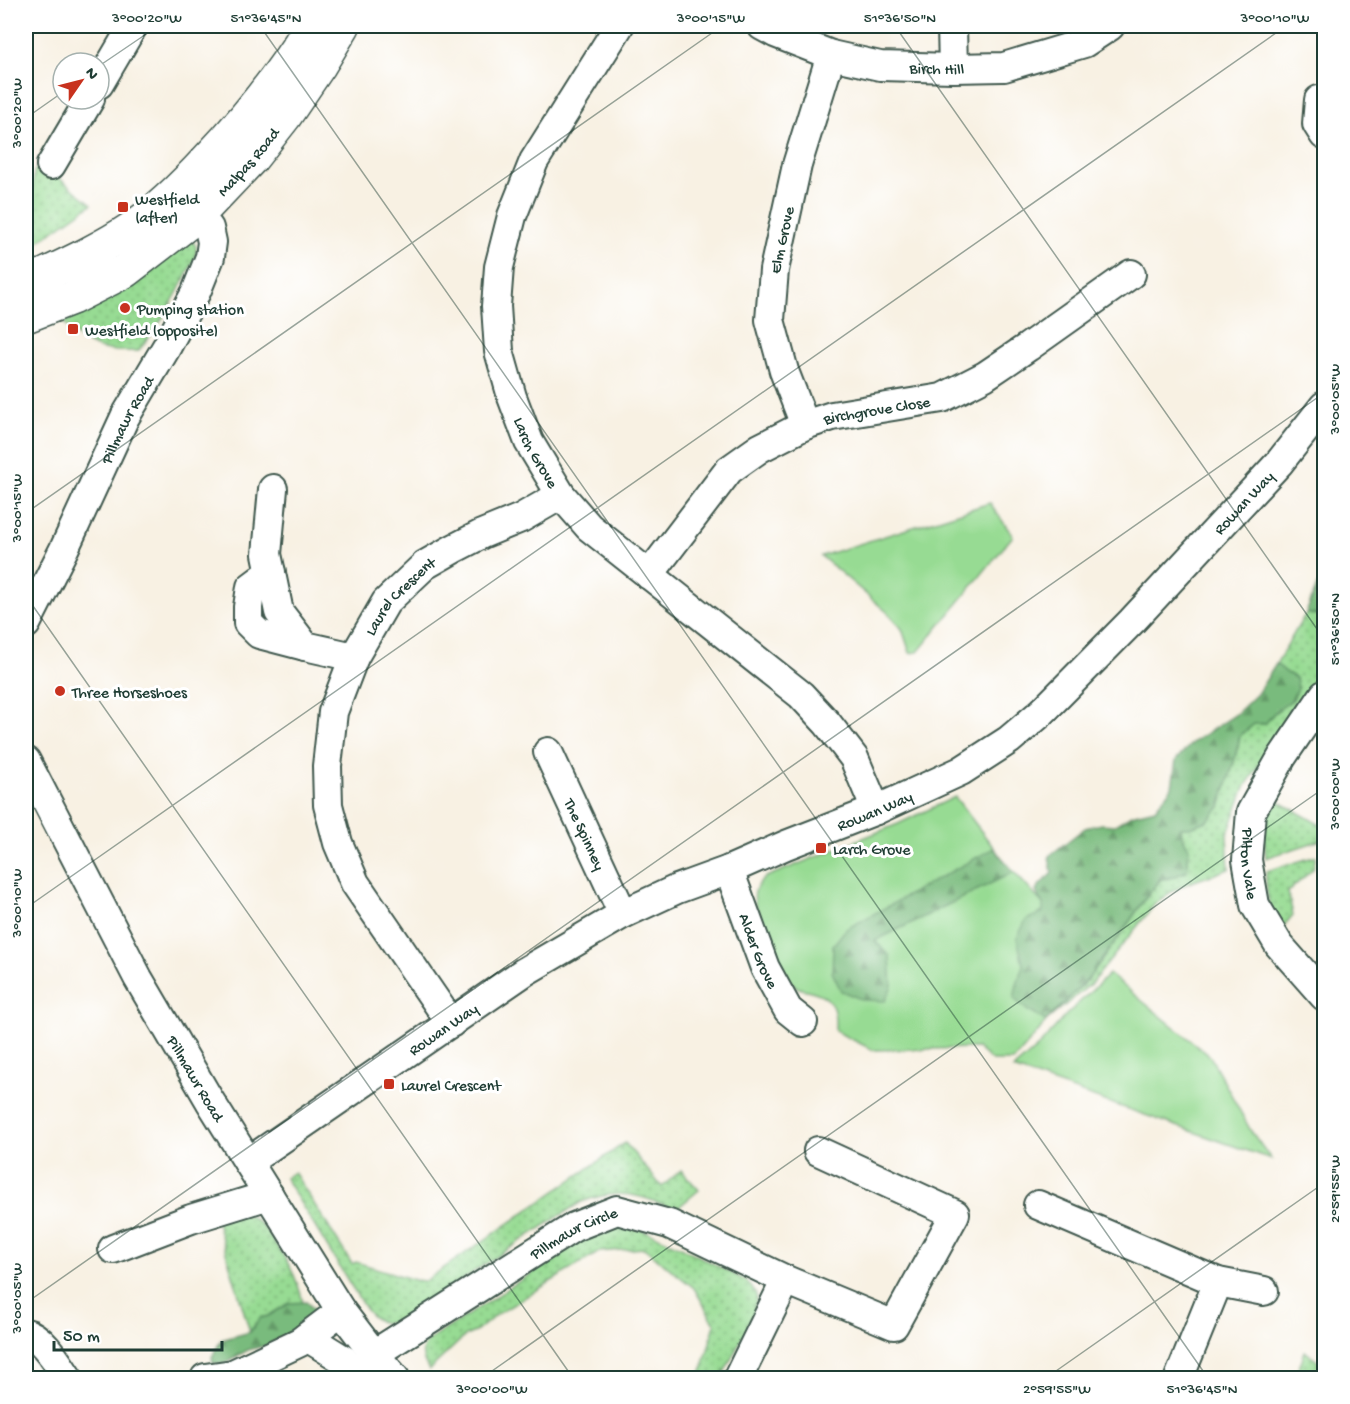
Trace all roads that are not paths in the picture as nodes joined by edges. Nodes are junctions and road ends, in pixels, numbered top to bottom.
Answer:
1 (134, 26) edge
2 (311, 26) edge
3 (343, 26) edge
4 (620, 26) edge
5 (762, 26) edge
6 (952, 26) edge
7 (1110, 26) edge
8 (831, 55) junction
9 (111, 64) edge
10 (953, 68) junction
11 (1319, 100) dead end
12 (83, 111) edge
13 (1324, 135) edge
14 (51, 165) dead end
15 (198, 215) junction
16 (1131, 274) dead end
17 (26, 284) edge
18 (26, 316) edge
19 (1324, 406) edge
20 (805, 425) junction
21 (273, 489) dead end
22 (561, 495) junction
23 (649, 575) junction
24 (26, 624) edge
25 (354, 657) junction
26 (1324, 695) edge
27 (548, 752) dead end
28 (26, 761) edge
29 (876, 810) junction
30 (729, 870) junction
31 (623, 914) junction
32 (1324, 996) edge
33 (803, 1022) dead end
34 (451, 1023) junction
35 (818, 1151) dead end
36 (248, 1162) junction
37 (269, 1195) junction
38 (1038, 1205) dead end
39 (113, 1249) dead end
40 (786, 1280) junction
41 (1218, 1282) junction
42 (1264, 1291) dead end
43 (341, 1311) junction
44 (26, 1333) edge
45 (307, 1337) junction
46 (374, 1354) junction
47 (68, 1378) edge
48 (205, 1378) edge
49 (360, 1378) edge
50 (395, 1378) edge
51 (738, 1378) edge
52 (1179, 1378) edge

1 - 9 street
2 - 17 main road, Malpas Road
3 - 15 main road, Malpas Road
4 - 22 street, Larch Grove
5 - 8 street, Birch Hill
6 - 10 street
7 - 10 street, Birch Hill
8 - 10 street, Birch Hill
8 - 20 street, Elm Grove
11 - 13 street
12 - 14 street
15 - 18 main road, Malpas Road
15 - 24 street, Pillmawr Road
16 - 20 street, Birchgrove Close
19 - 29 street, Rowan Way
20 - 23 street, Birchgrove Close
21 - 25 street
22 - 23 street, Larch Grove
22 - 25 street, Laurel Crescent
23 - 29 street, Larch Grove
25 - 34 street, Laurel Crescent
26 - 32 street, Pilton Vale
27 - 31 street, The Spinney
28 - 36 street, Pillmawr Road
29 - 30 street, Rowan Way
30 - 31 street, Rowan Way
30 - 33 street, Alder Grove
31 - 34 street, Rowan Way
34 - 36 street, Rowan Way
35 - 40 street, Pillmawr Circle
36 - 37 street, Pillmawr Road
37 - 39 street
37 - 43 street, Pillmawr Road
38 - 41 street
40 - 46 street, Pillmawr Circle
40 - 51 street
41 - 42 street
41 - 52 street
43 - 45 street
43 - 46 street, Pillmawr Road
44 - 47 street
45 - 48 street
45 - 49 street
46 - 50 street, Pillmawr Road

